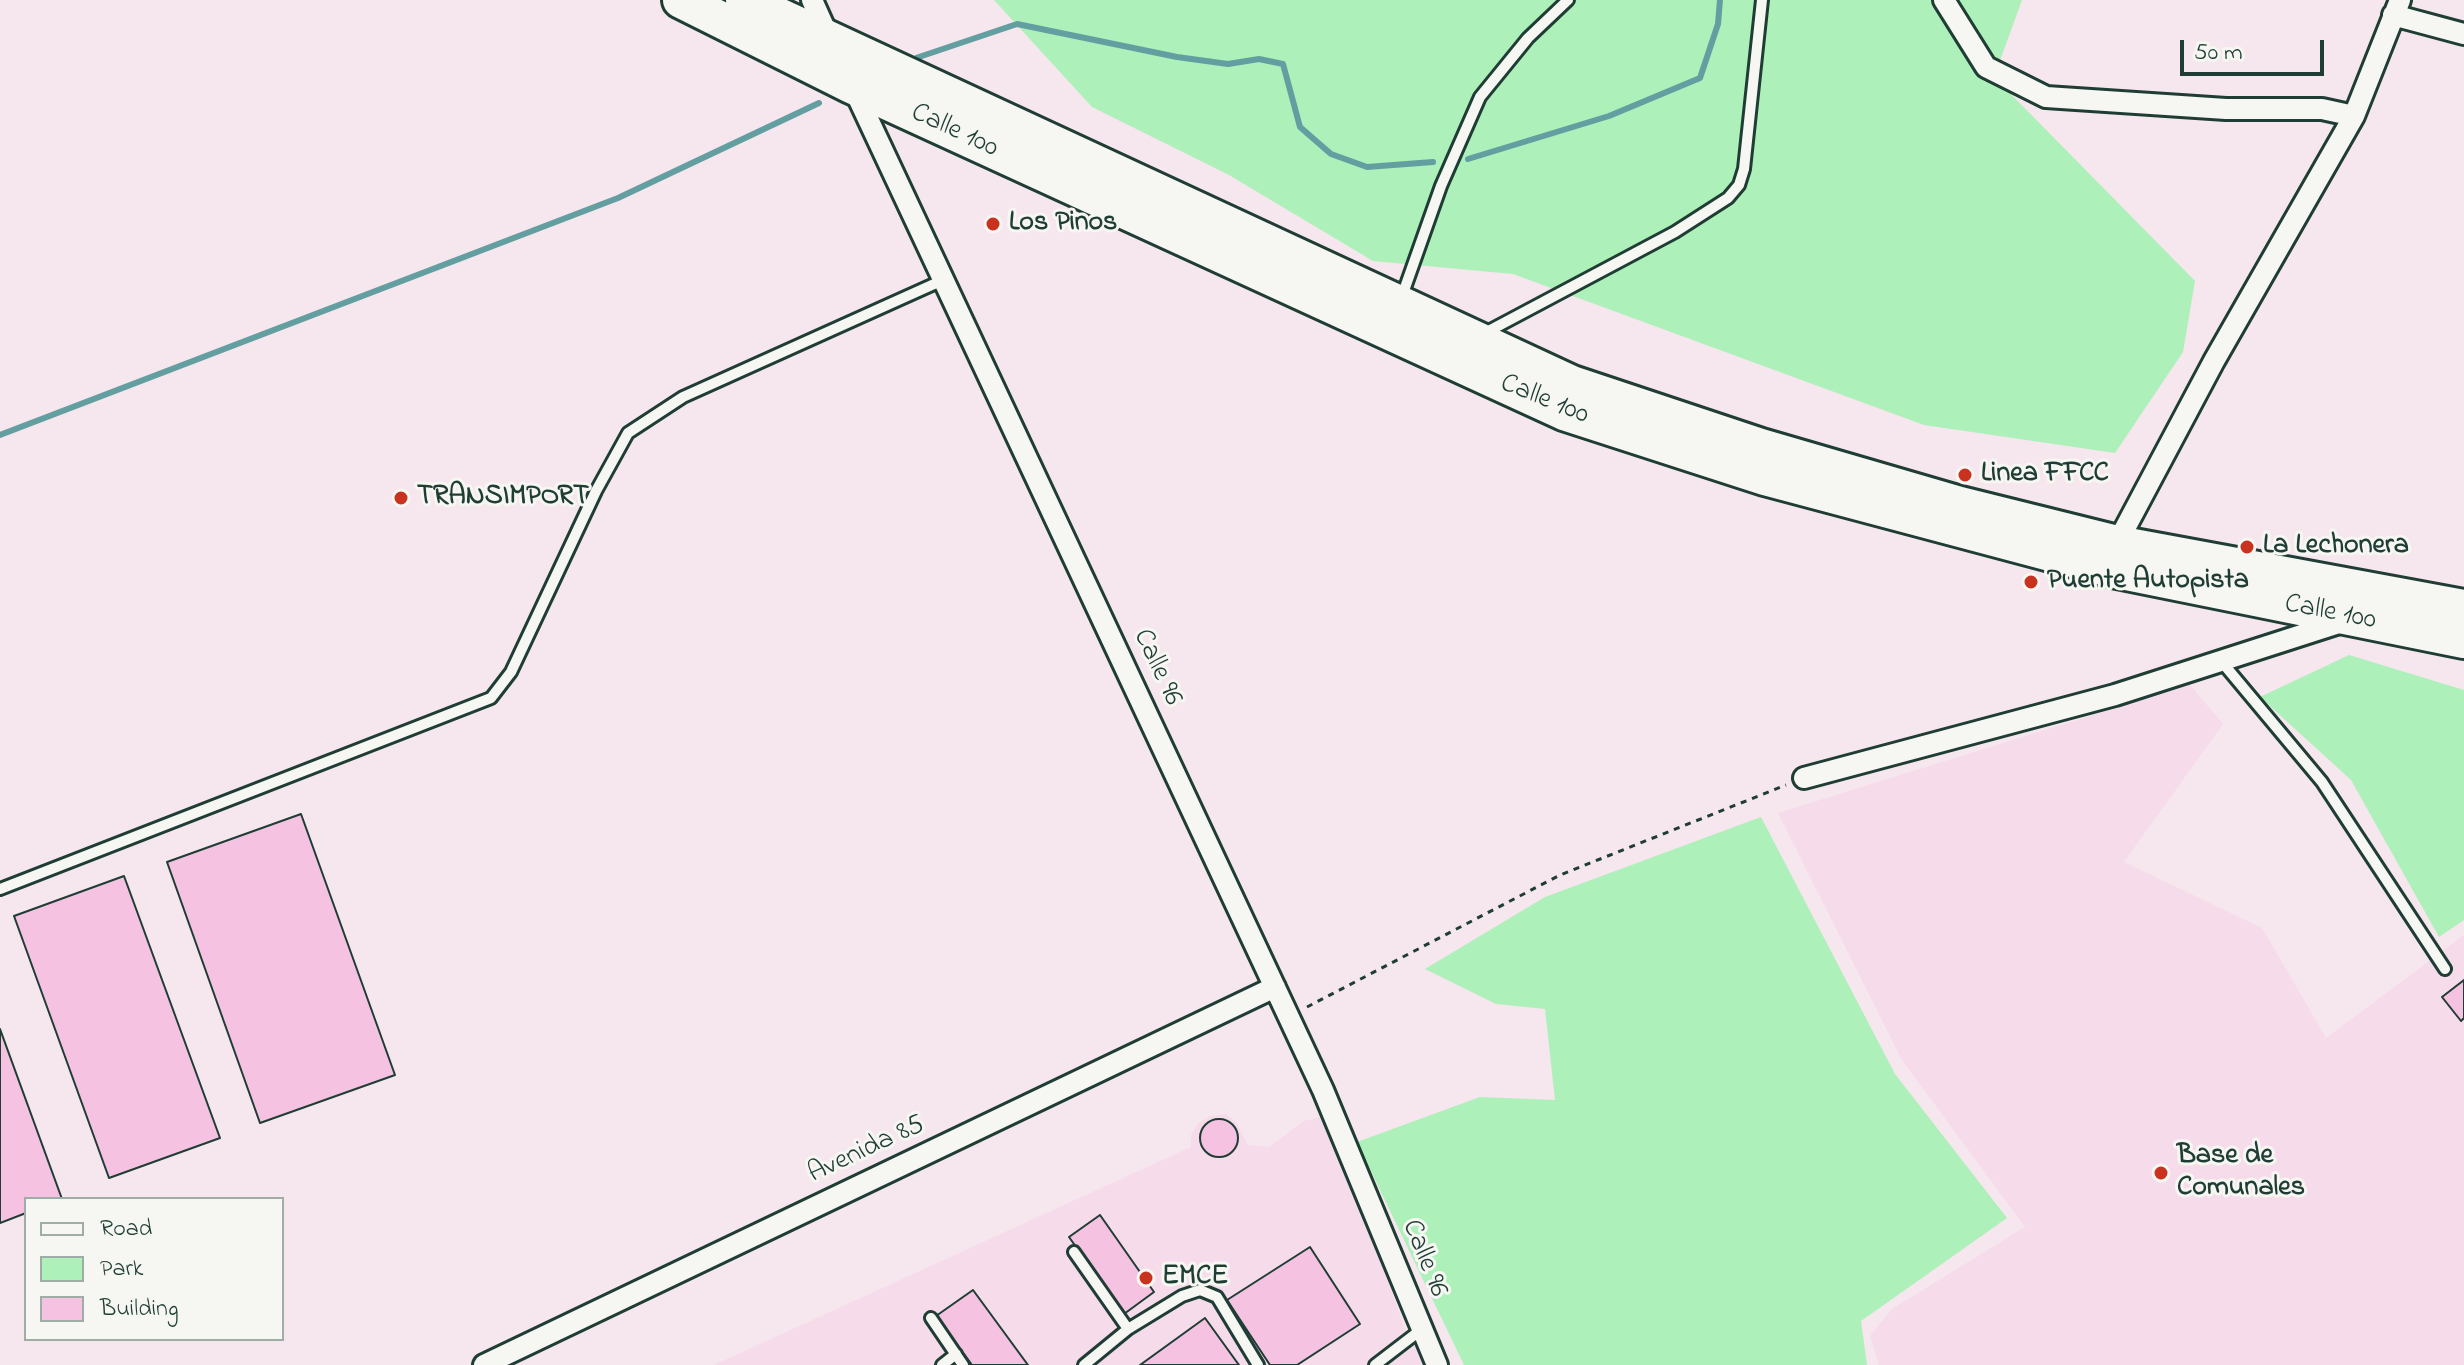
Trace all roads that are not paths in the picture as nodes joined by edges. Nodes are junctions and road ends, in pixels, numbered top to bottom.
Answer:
1 (681, 0) edge
2 (744, 0) edge
3 (812, 0) edge
4 (1568, 0) edge
5 (1762, 0) edge
6 (1944, 0) edge
7 (2396, 8) edge
8 (2464, 34) edge
9 (831, 43) junction
10 (851, 85) junction
11 (2354, 116) junction
12 (943, 280) junction
13 (1399, 305) junction
14 (1474, 339) junction
15 (2112, 556) junction
16 (2464, 608) edge
17 (2352, 619) junction
18 (2389, 626) junction
19 (2464, 640) edge
20 (2221, 661) junction
21 (2464, 664) edge
22 (1804, 778) road end
23 (0, 889) edge
24 (2445, 969) dead end
25 (1275, 987) junction
26 (1074, 1252) dead end
27 (931, 1318) dead end
28 (1128, 1329) junction
29 (1422, 1329) junction
30 (956, 1354) junction
31 (484, 1365) edge
32 (942, 1365) edge
33 (963, 1365) edge
34 (1084, 1365) edge
35 (1258, 1365) edge
36 (1375, 1365) edge
37 (1437, 1365) edge

1 - 10 highway, Calle 100
2 - 9 highway, Calle 100
3 - 9 street, Calle 96
4 - 13 lane
5 - 14 lane
6 - 11 street
7 - 8 street
7 - 11 street
9 - 10 street, Calle 96
9 - 13 highway, Calle 100
10 - 12 street, Calle 96
10 - 15 highway, Calle 100
11 - 15 street
12 - 23 lane
12 - 25 street, Calle 96
13 - 14 highway, Calle 100
14 - 15 highway, Calle 100
15 - 16 highway, Calle 100
15 - 17 highway, Calle 100
17 - 18 highway, Calle 100
17 - 20 street
18 - 19 highway, Calle 100
18 - 21 highway
20 - 22 street
20 - 24 lane
25 - 29 street, Calle 96
25 - 31 street, Avenida 85
26 - 28 lane
27 - 30 lane
28 - 34 lane
28 - 35 lane
29 - 36 lane
29 - 37 street, Calle 96
30 - 32 lane
30 - 33 lane

